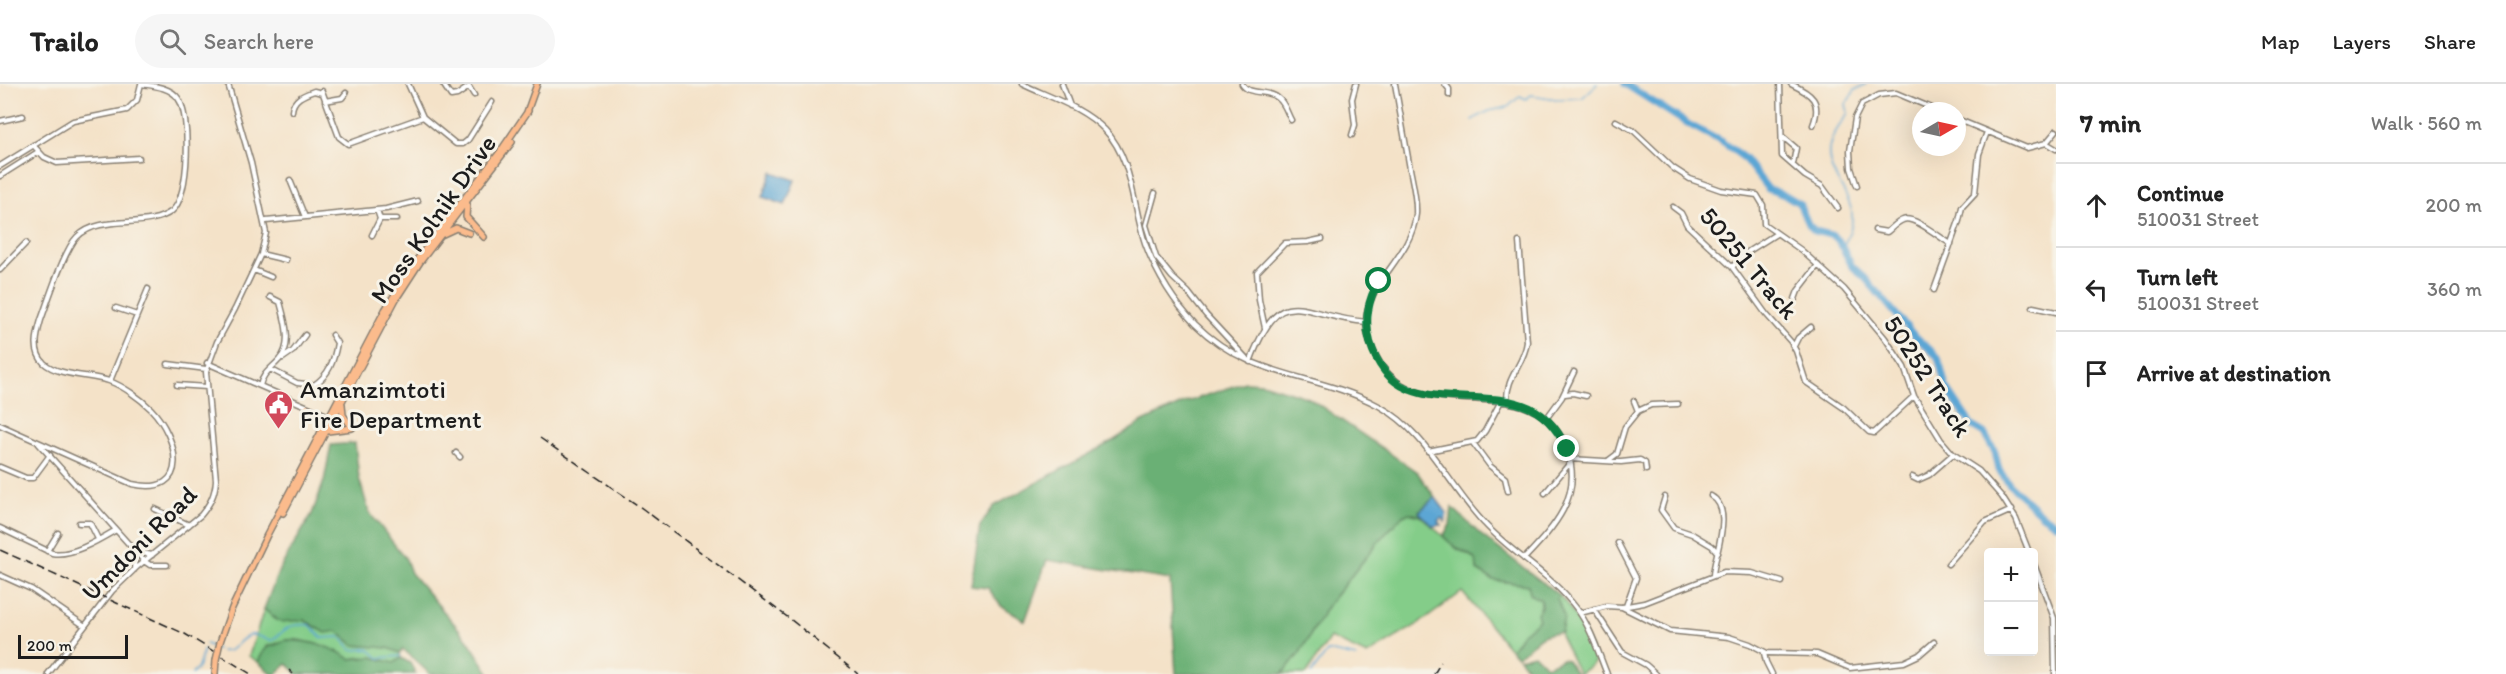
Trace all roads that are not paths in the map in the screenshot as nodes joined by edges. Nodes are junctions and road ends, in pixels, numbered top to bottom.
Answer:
1 (141, 84) edge
2 (228, 84) edge
3 (408, 84) edge
4 (443, 84) edge
5 (537, 84) edge
6 (1022, 84) edge
7 (1062, 84) edge
8 (1242, 84) edge
9 (1356, 84) edge
10 (1395, 84) edge
11 (1444, 84) edge
12 (1780, 84) edge
13 (1791, 84) edge
14 (346, 93) dead end
15 (474, 95) dead end
16 (1449, 95) dead end
17 (325, 101) junction
18 (492, 102) dead end
19 (1918, 102) edge
20 (1070, 106) junction
21 (292, 111) dead end
22 (528, 111) junction
23 (23, 116) dead end
24 (423, 117) junction
25 (1291, 120) dead end
26 (0, 121) edge
27 (1616, 121) dead end
28 (1966, 123) edge
29 (1813, 125) dead end
30 (2056, 131) edge
31 (1988, 132) junction
32 (1352, 135) dead end
33 (1783, 137) junction
34 (2046, 143) junction
35 (33, 145) junction
36 (2056, 149) edge
37 (38, 152) junction
38 (139, 158) dead end
39 (1793, 164) junction
40 (0, 166) edge
41 (0, 176) edge
42 (290, 180) dead end
43 (1857, 186) dead end
44 (1155, 193) dead end
45 (468, 199) junction
46 (418, 201) dead end
47 (1673, 207) dead end
48 (1838, 208) dead end
49 (377, 210) junction
50 (305, 217) junction
51 (380, 219) junction
52 (397, 219) dead end
53 (266, 221) junction
54 (1875, 230) dead end
55 (469, 233) dead end
56 (1776, 234) junction
57 (372, 235) dead end
58 (441, 235) junction
59 (484, 237) dead end
60 (1322, 239) dead end
61 (1519, 242) dead end
62 (26, 243) dead end
63 (1951, 244) junction
64 (261, 254) junction
65 (286, 260) dead end
66 (1818, 265) junction
67 (1732, 267) junction
68 (0, 270) edge
69 (254, 270) junction
70 (271, 277) dead end
71 (148, 289) dead end
72 (1934, 290) dead end
73 (270, 297) dead end
74 (1795, 299) dead end
75 (2033, 307) dead end
76 (116, 308) dead end
77 (2056, 312) edge
78 (137, 315) junction
79 (1367, 322) junction
80 (1811, 327) dead end
81 (1265, 329) junction
82 (305, 335) dead end
83 (332, 335) dead end
84 (1794, 347) junction
85 (280, 360) junction
86 (1250, 361) junction
87 (207, 363) junction
88 (168, 364) dead end
89 (206, 369) junction
90 (270, 369) junction
91 (1574, 372) dead end
92 (110, 381) junction
93 (177, 385) dead end
94 (260, 386) junction
95 (207, 387) junction
96 (1564, 394) junction
97 (1586, 396) dead end
98 (1914, 396) junction
99 (343, 400) junction
100 (1501, 400) junction
101 (1508, 401) junction
102 (1634, 401) dead end
103 (1678, 404) dead end
104 (307, 408) junction
105 (1637, 412) junction
106 (329, 416) junction
107 (1546, 419) junction
108 (0, 425) edge
109 (328, 430) junction
110 (321, 433) junction
111 (37, 441) junction
112 (1473, 442) junction
113 (1428, 451) junction
114 (1953, 454) junction
115 (50, 455) junction
116 (1608, 460) junction
117 (1570, 461) junction
118 (0, 467) edge
119 (1646, 470) dead end
120 (1912, 477) dead end
121 (1508, 491) dead end
122 (1545, 493) dead end
123 (1665, 496) dead end
124 (1711, 496) dead end
125 (155, 509) dead end
126 (2012, 510) junction
127 (79, 523) dead end
128 (189, 525) junction
129 (0, 528) edge
130 (116, 530) junction
131 (58, 533) dead end
132 (98, 539) junction
133 (266, 540) junction
134 (1618, 543) dead end
135 (2027, 548) edge
136 (47, 551) junction
137 (134, 551) junction
138 (1718, 553) junction
139 (152, 555) junction
140 (1524, 559) junction
141 (144, 561) junction
142 (1948, 564) dead end
143 (167, 565) dead end
144 (134, 570) junction
145 (0, 575) edge
146 (1713, 575) junction
147 (2038, 575) edge
148 (1782, 582) dead end
149 (1624, 607) junction
150 (1594, 609) junction
151 (1580, 613) junction
152 (85, 626) junction
153 (1934, 642) dead end
154 (1764, 652) junction
155 (48, 674) edge
156 (215, 674) edge
157 (1607, 674) edge
158 (1656, 674) edge
159 (1772, 674) edge
160 (2055, 674) edge

1 - 35 street
1 - 92 street
2 - 53 street, Umdoni Road
3 - 24 street
4 - 15 street
5 - 22 main road, Moss Kolnik Drive
6 - 20 street
7 - 20 street
8 - 25 street
9 - 32 street
10 - 79 street
11 - 16 street
12 - 33 street
13 - 29 street
14 - 17 street
17 - 21 street
17 - 24 street
18 - 24 street
19 - 43 street
20 - 86 street
22 - 45 main road, Moss Kolnik Drive
22 - 106 main road, Moss Kolnik Drive
23 - 26 street
27 - 56 street, 50252 Track
28 - 31 street
30 - 34 street
31 - 34 street
31 - 63 street
33 - 39 street
33 - 39 street
34 - 36 street
35 - 37 street
35 - 40 street
37 - 38 street
37 - 41 street
39 - 48 street
42 - 50 street
44 - 86 street
45 - 58 main road, Moss Kolnik Drive
45 - 59 main road
46 - 49 street
47 - 67 street, 50251 Track
49 - 50 street
49 - 51 street
50 - 53 street
51 - 52 street
51 - 57 street
53 - 64 street, Umdoni Road
54 - 63 street
55 - 58 main road
56 - 66 street, 50252 Track
56 - 67 street
58 - 99 main road, Moss Kolnik Drive
60 - 81 street
61 - 101 street
62 - 68 street
63 - 72 street
64 - 65 street
64 - 69 street, Umdoni Road
66 - 74 street
66 - 98 street, 50252 Track
67 - 84 street, 50251 Track
69 - 70 street
69 - 87 street, Umdoni Road
71 - 78 street
73 - 85 street
75 - 77 street
76 - 78 street
78 - 92 street
79 - 81 street
79 - 100 street
80 - 84 street
81 - 86 street
82 - 85 street
83 - 90 street
84 - 98 street, 50251 Track
85 - 90 street
86 - 113 street
87 - 89 street, Umdoni Road
87 - 94 street
88 - 89 street
89 - 95 street, Umdoni Road
90 - 94 street
91 - 96 street
92 - 111 street
93 - 95 street
94 - 104 street
95 - 128 street, Umdoni Road
96 - 97 street
96 - 107 street
98 - 114 street, 50252 Track
99 - 109 main road, Moss Kolnik Drive
99 - 109 main road
100 - 101 street
100 - 112 street
101 - 107 street
102 - 105 street
103 - 105 street
104 - 106 street
104 - 110 main road
105 - 116 street
106 - 110 main road, Moss Kolnik Drive
107 - 117 street
108 - 111 street
109 - 133 main road, Moss Kolnik Drive
110 - 133 main road, Moss Kolnik Drive
111 - 115 street
112 - 113 street
112 - 121 street
113 - 140 street
114 - 120 street
114 - 126 street, 50252 Track
115 - 118 street
115 - 130 street
116 - 117 street
116 - 119 street
117 - 122 street
117 - 140 street
123 - 138 street
124 - 138 street
125 - 128 street
126 - 135 street, 50252 Track
126 - 142 street
127 - 132 street
128 - 139 street, Umdoni Road
129 - 136 street
130 - 132 street
130 - 137 street
131 - 136 street
132 - 136 street
133 - 156 main road, Moss Kolnik Drive, bridge
134 - 149 street
137 - 139 street
137 - 141 street
137 - 144 street
138 - 146 street
139 - 141 street, Umdoni Road
140 - 151 street
141 - 143 street
141 - 144 street, Umdoni Road
144 - 152 street, Umdoni Road
145 - 152 street
146 - 148 street
146 - 149 street
147 - 160 street
149 - 150 street
149 - 154 street
150 - 151 street
150 - 158 street
151 - 157 street
152 - 155 street, Umdoni Road
153 - 154 street
154 - 159 street

